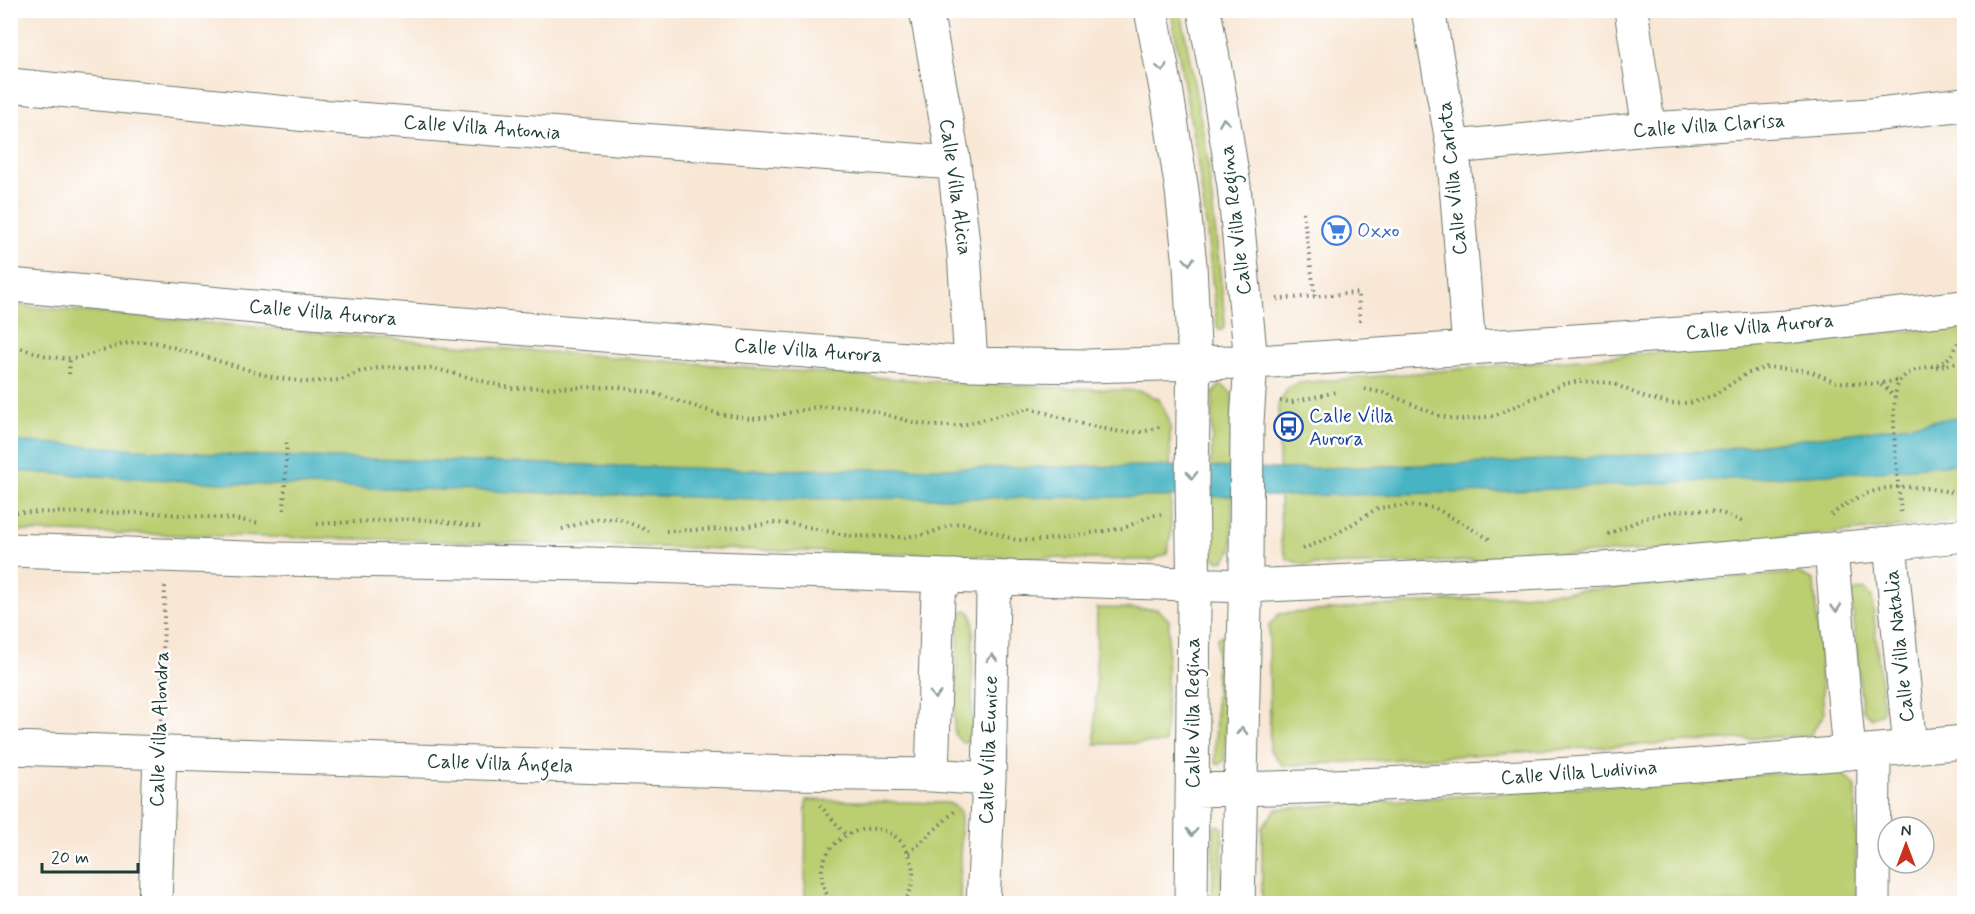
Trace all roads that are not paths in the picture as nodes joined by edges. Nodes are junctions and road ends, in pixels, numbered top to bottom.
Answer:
1 (926, 10) edge
2 (1151, 10) edge
3 (1204, 10) edge
4 (1428, 10) edge
5 (1631, 10) edge
6 (10, 85) edge
7 (1965, 104) edge
8 (1649, 129) junction
9 (1453, 147) junction
10 (954, 162) junction
11 (10, 285) edge
12 (1963, 319) edge
13 (1469, 348) junction
14 (1221, 363) junction
15 (971, 364) junction
16 (1828, 535) junction
17 (1965, 535) edge
18 (1890, 544) junction
19 (10, 550) edge
20 (965, 582) junction
21 (1219, 584) junction
22 (1965, 742) edge
23 (1910, 747) junction
24 (10, 748) edge
25 (1862, 752) junction
26 (160, 753) junction
27 (932, 776) junction
28 (989, 779) junction
29 (1240, 789) junction
30 (1193, 790) junction
31 (155, 903) edge
32 (983, 903) edge
33 (1191, 903) edge
34 (1238, 903) edge
35 (1873, 903) edge

1 - 10 street, Calle Villa Alicia
2 -> 14 street, Calle Villa Regina
14 -> 3 street, Calle Villa Regina
4 - 9 street, Calle Villa Carlota
5 - 8 street
6 - 10 street, Calle Villa Antonia
7 - 8 street, Calle Villa Clarisa
8 - 9 street, Calle Villa Clarisa
9 - 13 street, Calle Villa Carlota
10 - 15 street, Calle Villa Alicia
11 - 15 street, Calle Villa Aurora
12 - 13 street, Calle Villa Aurora
13 - 14 street, Calle Villa Aurora
14 - 15 street, Calle Villa Aurora
14 - 21 street, Calle Villa Regina
14 -> 21 street, Calle Villa Regina
16 - 18 street
16 - 21 street
16 -> 25 street
17 - 18 street
18 - 23 street, Calle Villa Natalia
19 - 20 street
20 - 21 street
20 -> 27 street
28 -> 20 street, Calle Villa Eunice
29 -> 21 street, Calle Villa Regina
21 - 30 street, Calle Villa Regina
22 - 23 street, Calle Villa Ludivina
23 - 25 street, Calle Villa Ludivina
24 - 26 street, Calle Villa Ángela
25 - 29 street, Calle Villa Ludivina
25 - 35 street
26 - 27 street, Calle Villa Ángela
26 - 31 street, Calle Villa Alondra
27 - 28 street, Calle Villa Ángela
28 - 32 street, Calle Villa Eunice
29 - 30 street, Calle Villa Ludivina
29 - 34 street, Calle Villa Regina
30 -> 33 street, Calle Villa Regina

